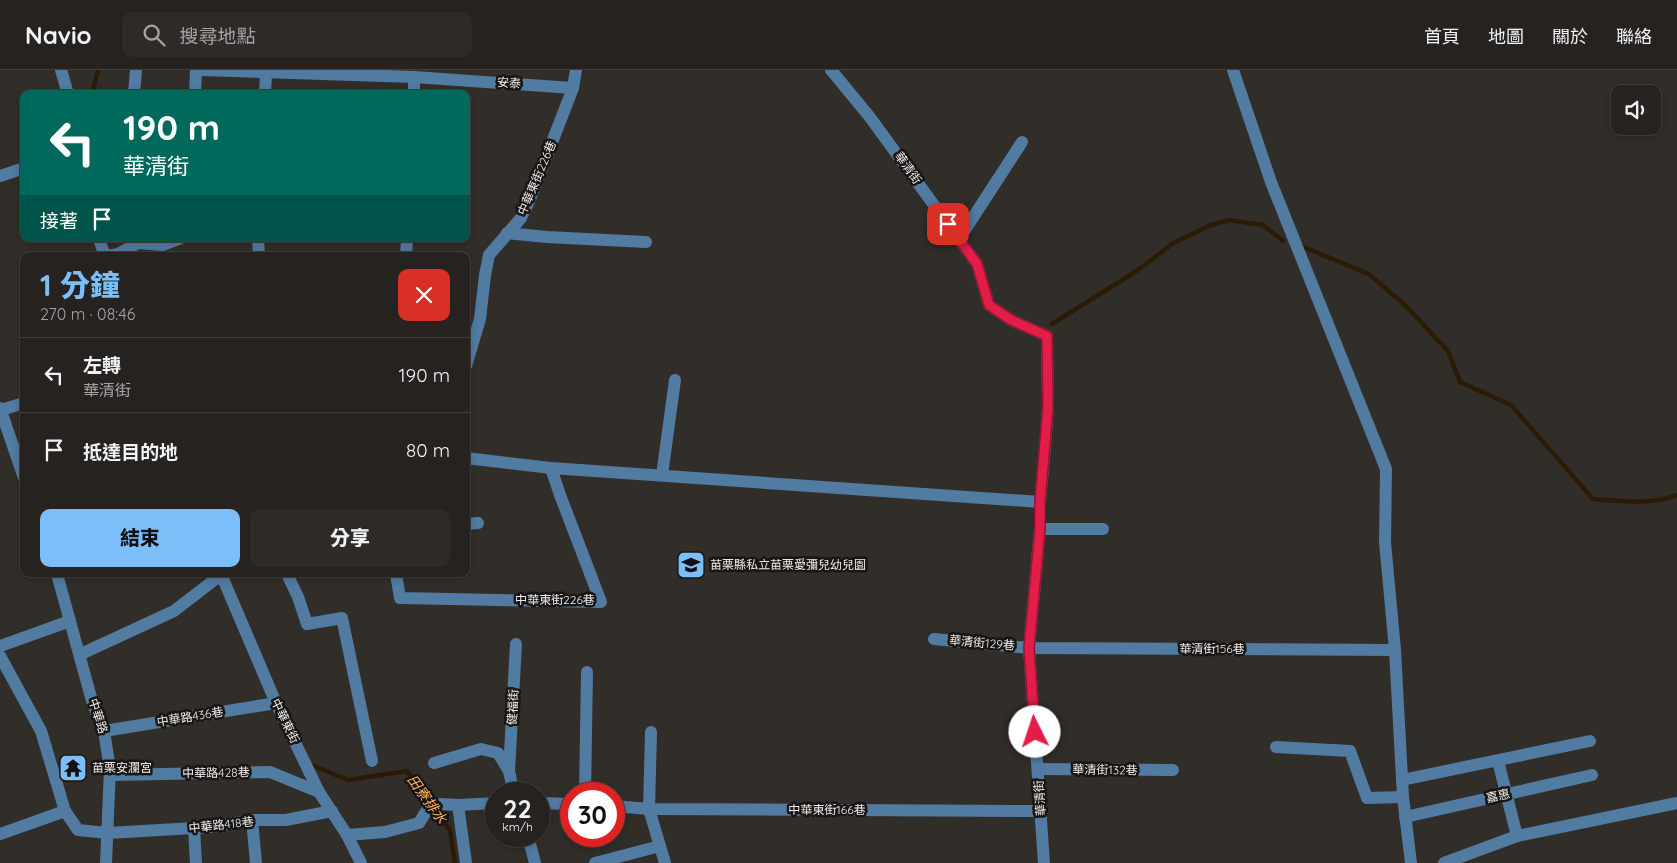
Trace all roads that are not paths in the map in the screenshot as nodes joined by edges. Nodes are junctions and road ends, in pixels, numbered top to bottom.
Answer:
1 (61, 70) edge
2 (136, 70) edge
3 (196, 70) edge
4 (202, 70) edge
5 (576, 70) edge
6 (831, 70) edge
7 (1233, 70) edge
8 (292, 72) edge
9 (266, 73) junction
10 (356, 73) edge
11 (466, 75) edge
12 (414, 77) junction
13 (572, 88) junction
14 (67, 90) edge
15 (134, 90) edge
16 (195, 90) edge
17 (265, 90) edge
18 (414, 90) edge
19 (1022, 142) dead end
20 (20, 169) edge
21 (0, 176) edge
22 (508, 233) junction
23 (959, 239) junction
24 (136, 242) edge
25 (144, 242) edge
26 (171, 242) edge
27 (646, 242) dead end
28 (121, 252) edge
29 (470, 353) edge
30 (675, 380) dead end
31 (20, 404) edge
32 (0, 409) edge
33 (470, 458) edge
34 (20, 466) edge
35 (551, 468) junction
36 (662, 475) junction
37 (1040, 502) junction
38 (1040, 529) junction
39 (1103, 529) dead end
40 (58, 577) edge
41 (217, 577) edge
42 (222, 577) edge
43 (288, 577) edge
44 (396, 577) edge
45 (70, 621) junction
46 (934, 639) dead end
47 (516, 644) dead end
48 (0, 646) edge
49 (1029, 648) junction
50 (1395, 650) junction
51 (81, 654) junction
52 (0, 656) edge
53 (588, 672) dead end
54 (276, 703) junction
55 (104, 730) junction
56 (651, 732) dead end
57 (1590, 741) dead end
58 (1276, 747) dead end
59 (372, 761) dead end
60 (1498, 761) junction
61 (434, 763) dead end
62 (1038, 769) junction
63 (1173, 770) dead end
64 (509, 771) junction
65 (110, 775) junction
66 (1592, 775) dead end
67 (1402, 780) junction
68 (511, 782) edge
69 (585, 782) edge
70 (319, 792) junction
71 (1505, 794) junction
72 (1403, 797) junction
73 (1677, 803) edge
74 (485, 804) edge
75 (458, 805) junction
76 (625, 807) edge
77 (649, 809) junction
78 (65, 811) junction
79 (332, 811) junction
80 (1040, 811) junction
81 (1405, 817) junction
82 (252, 820) junction
83 (194, 828) junction
84 (108, 833) junction
85 (0, 834) edge
86 (347, 835) junction
87 (1517, 836) junction
88 (660, 846) junction
89 (531, 847) edge
90 (106, 863) edge
91 (196, 863) edge
92 (256, 863) edge
93 (361, 863) edge
94 (466, 863) edge
95 (535, 863) edge
96 (595, 863) edge
97 (665, 863) edge
98 (1044, 863) edge
99 (1411, 863) edge
100 (1444, 863) edge

1 - 14 street
2 - 15 street
3 - 16 street
4 - 9 street, 安泰
5 - 13 street, 中華東街226巷
6 - 23 street, 華清街
7 - 50 street
8 - 9 street, 安泰
8 - 10 street, 安泰
9 - 17 street
10 - 12 street, 安泰
11 - 12 street, 安泰
11 - 13 street, 安泰
12 - 18 street
13 - 22 street, 中華東街226巷
19 - 23 street
20 - 21 street
22 - 27 street
22 - 29 street, 中華東街226巷
23 - 37 street, 華清街
24 - 28 street
25 - 26 street
30 - 36 street
31 - 32 street
32 - 34 street
33 - 35 street
35 - 36 street
35 - 44 street, 中華東街226巷
36 - 37 street
37 - 38 street, 華清街
38 - 39 street
38 - 49 street, 華清街
40 - 45 street, 中華路
41 - 51 street
42 - 54 street, 中華東街
43 - 59 street
45 - 48 street
45 - 51 street, 中華路
46 - 49 street, 華清街129巷
47 - 64 street, 健福街
49 - 50 street, 華清街156巷
49 - 62 street, 華清街
50 - 67 street
51 - 55 street, 中華路
52 - 78 street
53 - 69 street
54 - 55 street, 中華路436巷
54 - 70 street, 中華東街
55 - 65 street, 中華路
56 - 77 street
57 - 60 street
58 - 72 street
60 - 67 street
60 - 71 street
61 - 64 street, 健福街
62 - 63 street, 華清街132巷
62 - 80 street, 華清街
64 - 68 street, 健福街
65 - 70 street, 中華路428巷
65 - 84 street, 中華路
66 - 71 street, 嘉惠
67 - 72 street
70 - 79 street, 中華東街
71 - 81 street, 嘉惠
71 - 87 street
72 - 81 street
73 - 87 street
74 - 75 street
75 - 86 street
75 - 94 street
76 - 77 street, 中華東街166巷
77 - 80 street, 中華東街166巷
77 - 88 street
78 - 84 street, 中華路418巷
78 - 85 street
79 - 82 street, 中華路418巷
79 - 86 street, 中華東街
80 - 98 street, 華清街
81 - 99 street
82 - 83 street, 中華路418巷
82 - 92 street
83 - 84 street, 中華路418巷
83 - 91 street
84 - 90 street, 中華路
86 - 93 street, 中華東街
87 - 100 street
88 - 96 street
88 - 97 street
89 - 95 street

